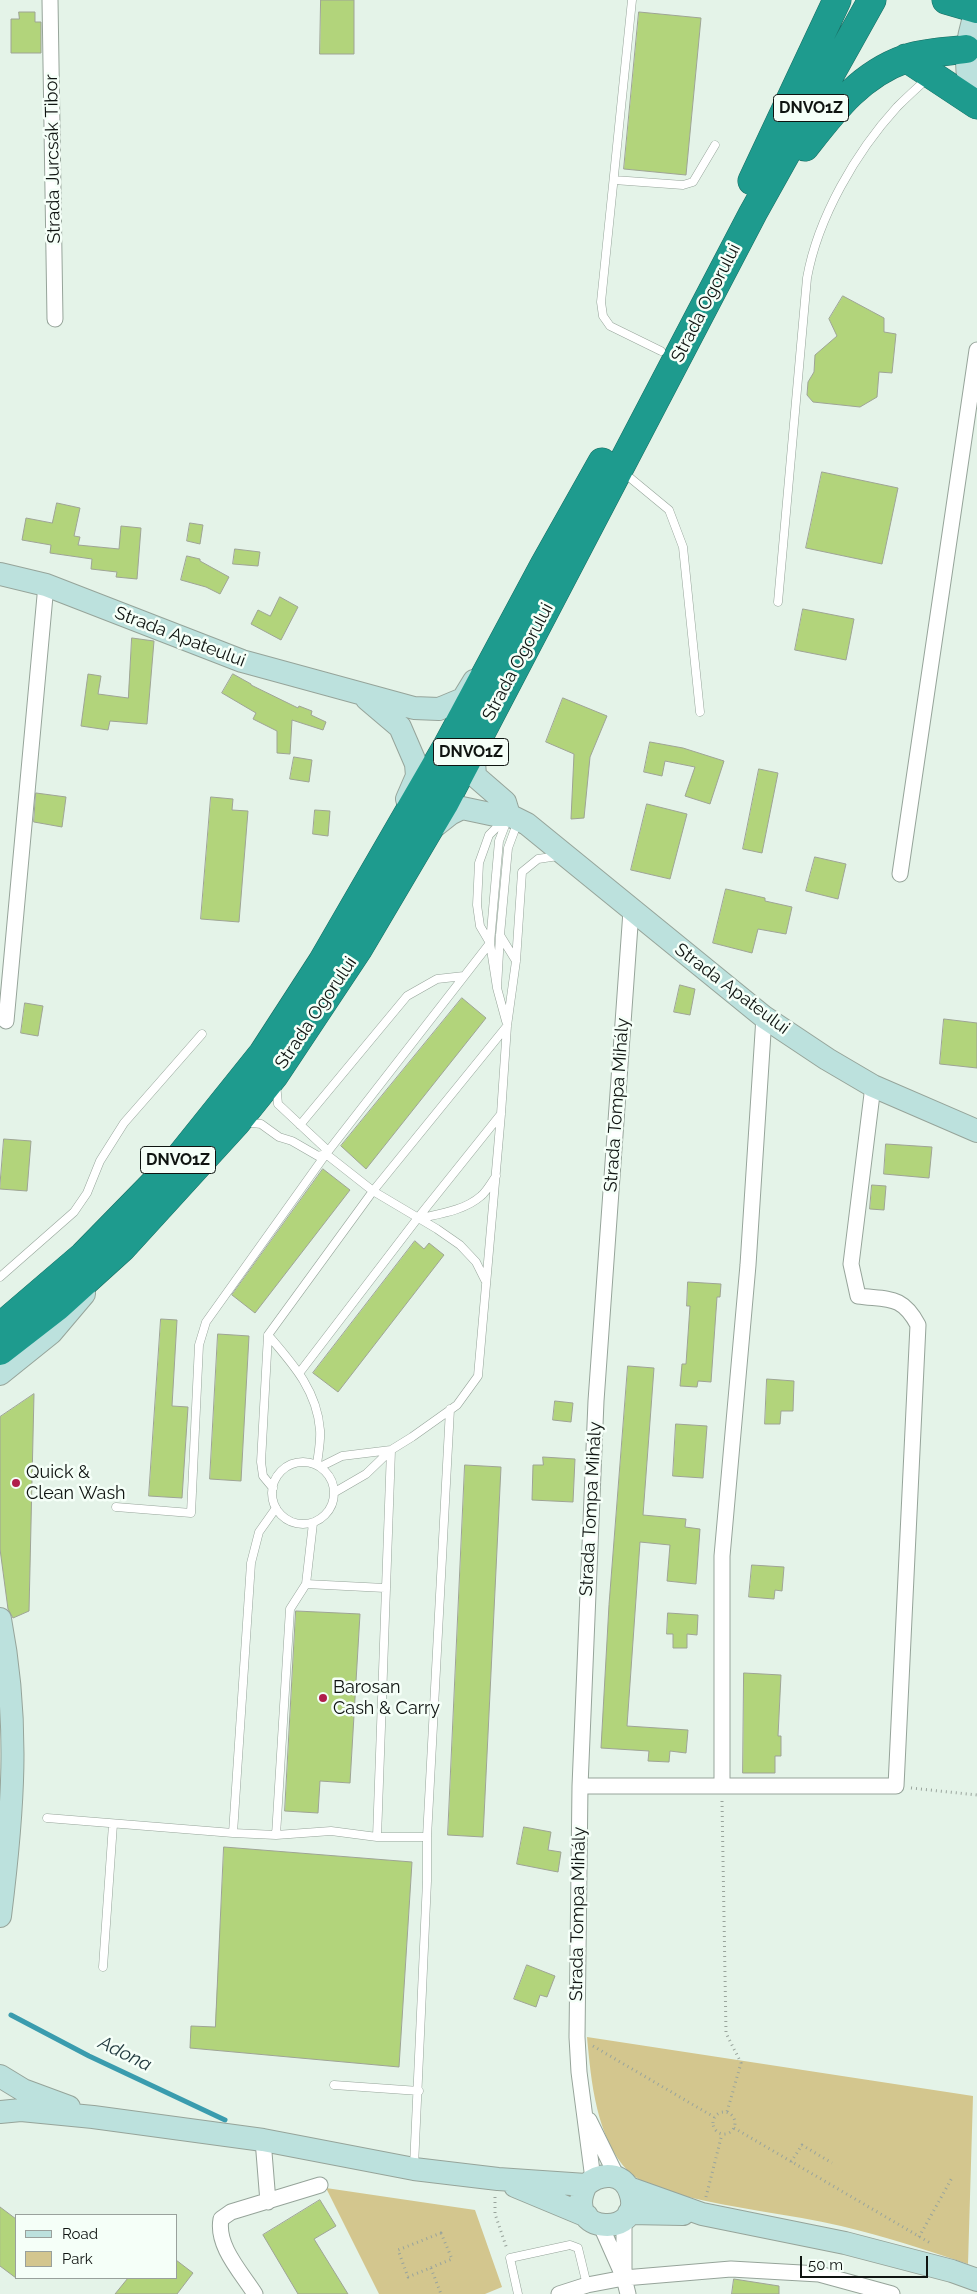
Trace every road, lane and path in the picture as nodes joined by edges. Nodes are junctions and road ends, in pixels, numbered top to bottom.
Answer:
1 (50, 0) edge
2 (632, 0) edge
3 (837, 0) edge
4 (854, 0) edge
5 (872, 0) edge
6 (946, 0) edge
7 (977, 9) edge
8 (966, 49) junction
9 (906, 58) junction
10 (932, 75) junction
11 (977, 105) edge
12 (715, 145) dead end
13 (614, 180) junction
14 (746, 210) junction
15 (56, 319) dead end
16 (977, 350) edge
17 (660, 351) junction
18 (619, 470) junction
19 (544, 565) junction
20 (0, 574) edge
21 (46, 585) junction
22 (778, 602) dead end
23 (362, 695) junction
24 (700, 712) dead end
25 (488, 720) junction
26 (514, 817) junction
27 (429, 831) junction
28 (563, 855) junction
29 (379, 861) junction
30 (900, 874) dead end
31 (631, 911) junction
32 (500, 935) junction
33 (490, 943) junction
34 (516, 961) junction
35 (464, 976) junction
36 (498, 988) junction
37 (764, 1017) junction
38 (6, 1022) dead end
39 (507, 1026) junction
40 (202, 1034) dead end
41 (274, 1076) junction
42 (873, 1086) junction
43 (501, 1114) junction
44 (238, 1122) junction
45 (300, 1124) junction
46 (977, 1131) edge
47 (326, 1154) junction
48 (496, 1176) junction
49 (373, 1191) junction
50 (417, 1219) junction
51 (99, 1270) junction
52 (0, 1277) edge
53 (486, 1282) junction
54 (0, 1327) edge
55 (268, 1335) junction
56 (0, 1351) edge
57 (300, 1372) junction
58 (0, 1374) edge
59 (450, 1409) junction
60 (391, 1450) junction
61 (318, 1466) junction
62 (272, 1488) junction
63 (335, 1492) junction
64 (116, 1507) dead end
65 (276, 1508) junction
66 (313, 1523) junction
67 (306, 1584) junction
68 (385, 1588) junction
69 (0, 1619) edge
70 (580, 1786) junction
71 (722, 1786) junction
72 (896, 1786) junction
73 (977, 1795) edge
74 (47, 1818) dead end
75 (113, 1824) junction
76 (233, 1833) junction
77 (276, 1835) junction
78 (377, 1837) junction
79 (427, 1837) junction
80 (0, 1916) edge
81 (103, 1967) dead end
82 (577, 2037) junction
83 (0, 2076) edge
84 (334, 2085) dead end
85 (419, 2091) junction
86 (583, 2108) junction
87 (0, 2112) edge
88 (727, 2112) junction
89 (93, 2117) junction
90 (714, 2117) junction
91 (734, 2128) junction
92 (722, 2134) junction
93 (263, 2140) junction
94 (791, 2162) junction
95 (832, 2163) dead end
96 (414, 2169) junction
97 (953, 2176) dead end
98 (498, 2179) junction
99 (590, 2182) junction
100 (623, 2183) junction
101 (320, 2185) dead end
102 (268, 2202) junction
103 (702, 2214) junction
104 (627, 2216) junction
105 (594, 2221) junction
106 (919, 2237) junction
107 (934, 2246) dead end
108 (510, 2258) junction
109 (431, 2268) junction
110 (624, 2278) junction
111 (977, 2280) edge
112 (587, 2285) junction
113 (255, 2294) edge
114 (441, 2294) edge
115 (518, 2294) edge
116 (559, 2294) edge
117 (628, 2294) edge
118 (892, 2294) edge

1 - 15 street, Strada Jurcsák Tibor
2 - 13 lane
3 - 14 highway
4 - 14 highway, Strada Ogorului / DNVO1Z
5 - 14 highway, Strada Ogorului / DNVO1Z
6 - 7 highway
7 - 8 street
8 - 9 highway
8 - 11 street
9 - 10 highway
9 - 14 highway
10 - 11 highway
10 - 22 lane
12 - 13 lane
13 - 17 lane
14 - 17 highway, Strada Ogorului / DNVO1Z
14 - 18 highway, Strada Ogorului / DNVO1Z
16 - 30 street
17 - 19 highway, Strada Ogorului / DNVO1Z
18 - 24 lane
18 - 25 highway, Strada Ogorului / DNVO1Z
19 - 23 street, Strada Apateului
19 - 29 highway, Strada Ogorului / DNVO1Z
20 - 21 street, Strada Apateului
21 - 23 street, Strada Apateului
21 - 38 street
23 - 29 street, Strada Apateului
25 - 26 street, Strada Apateului
25 - 27 highway, Strada Ogorului / DNVO1Z
26 - 27 street, Strada Apateului
26 - 28 street, Strada Apateului
26 - 32 lane
26 - 33 lane
26 - 33 lane
27 - 41 highway, Strada Ogorului / DNVO1Z
28 - 31 street, Strada Apateului
28 - 34 lane
29 - 54 highway, Strada Ogorului / DNVO1Z
31 - 37 street, Strada Apateului
31 - 70 street, Strada Tompa Mihály
32 - 34 lane
32 - 36 lane
33 - 35 lane
33 - 36 lane
34 - 39 lane
35 - 45 lane
35 - 47 lane
36 - 39 lane
37 - 42 street, Strada Apateului
37 - 71 street
39 - 43 lane
39 - 49 lane
40 - 52 lane
41 - 44 highway, Strada Ogorului / DNVO1Z
41 - 45 lane
42 - 46 street, Strada Apateului
42 - 72 street
43 - 48 lane
43 - 50 lane
44 - 47 lane
44 - 51 highway, Strada Ogorului / DNVO1Z
45 - 47 lane
47 - 49 lane
47 - 64 lane
48 - 50 lane
48 - 53 lane
49 - 50 lane
49 - 55 lane
50 - 53 lane
50 - 57 lane
51 - 56 highway, Strada Ogorului / DNVO1Z
51 - 58 street
53 - 59 lane
55 - 57 lane
55 - 62 lane
57 - 61 lane
59 - 60 lane
59 - 79 lane
60 - 61 lane
60 - 63 lane
60 - 68 lane
61 - 62 lane
61 - 63 lane
62 - 65 lane
63 - 66 lane
65 - 66 lane
65 - 76 lane
66 - 67 lane
67 - 68 lane
67 - 77 lane
68 - 78 lane
69 - 80 street
70 - 71 street
70 - 82 street, Strada Tompa Mihály
71 - 72 street
71 - 88 path
72 - 73 path
74 - 75 lane
75 - 76 lane
75 - 81 lane
76 - 77 lane
77 - 78 lane
78 - 79 lane
79 - 85 lane
82 - 86 street, Strada Tompa Mihály
82 - 90 path
83 - 89 street
84 - 85 lane
85 - 96 lane
86 - 99 street, Strada Tompa Mihály
86 - 100 street, Strada Tompa Mihály
87 - 89 street
88 - 90 path
88 - 91 path
89 - 93 street
90 - 92 path
91 - 92 path
91 - 94 path
92 - 103 path
93 - 96 street
93 - 102 street
94 - 95 path
94 - 106 path
96 - 98 street
97 - 106 path
98 - 99 street
98 - 105 street
98 - 108 path
99 - 100 street
99 - 105 street
100 - 103 street
100 - 104 street
101 - 102 street
102 - 113 street
103 - 104 street
103 - 111 street
104 - 105 street
104 - 110 street
105 - 110 street
106 - 107 path
108 - 112 lane
108 - 115 lane
109 - 109 path
109 - 114 path
110 - 112 street
110 - 117 street
110 - 118 street
112 - 116 street

